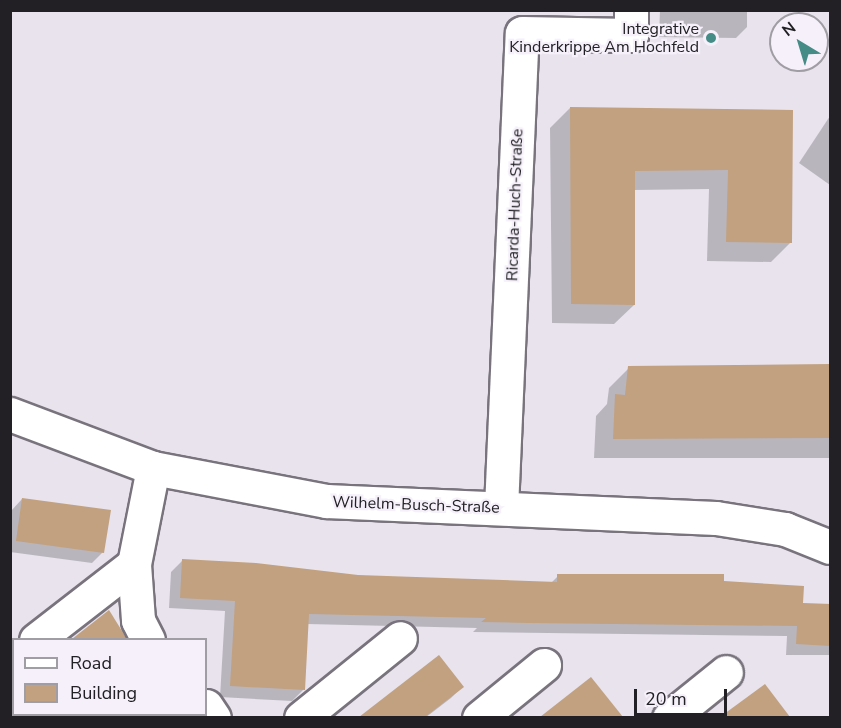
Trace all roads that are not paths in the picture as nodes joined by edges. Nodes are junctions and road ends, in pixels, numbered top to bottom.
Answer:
1 (631, 10) edge
2 (10, 414) edge
3 (153, 468) junction
4 (501, 508) junction
5 (831, 547) edge
6 (134, 564) junction
7 (37, 638) edge
8 (147, 638) edge
9 (400, 638) dead end
10 (544, 665) dead end
11 (726, 672) dead end
12 (301, 717) edge
13 (479, 717) edge
14 (669, 717) edge

1 - 4 street, Ricarda-Huch-Straße
2 - 3 street, Wilhelm-Busch-Straße
3 - 4 street, Wilhelm-Busch-Straße
3 - 6 street
4 - 5 street, Wilhelm-Busch-Straße
6 - 7 street
6 - 8 street
9 - 12 street
10 - 13 street
11 - 14 street

